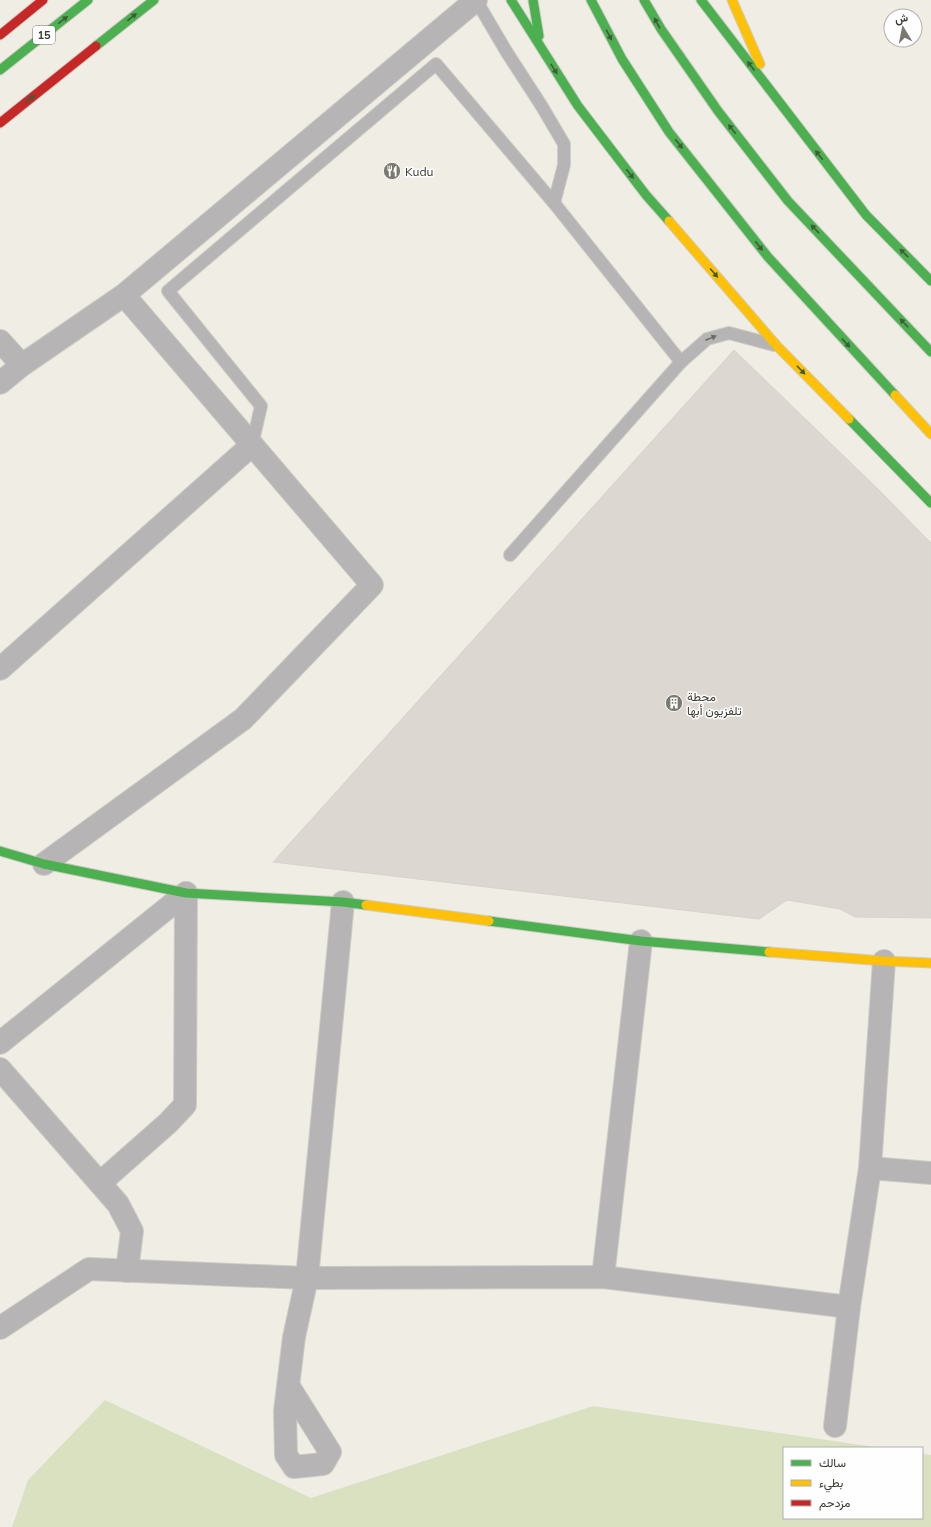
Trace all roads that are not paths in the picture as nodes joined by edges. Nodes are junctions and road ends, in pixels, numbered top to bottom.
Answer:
1 (43, 0) edge
2 (88, 0) edge
3 (154, 0) edge
4 (476, 0) edge
5 (512, 0) edge
6 (533, 0) edge
7 (591, 0) edge
8 (644, 0) edge
9 (701, 0) edge
10 (732, 0) edge
11 (0, 35) edge
12 (541, 47) junction
13 (0, 70) edge
14 (774, 97) junction
15 (0, 123) edge
16 (554, 203) junction
17 (931, 281) edge
18 (124, 295) junction
19 (0, 341) edge
20 (777, 346) junction
21 (931, 352) edge
22 (681, 362) junction
23 (22, 365) junction
24 (0, 383) edge
25 (931, 434) edge
26 (252, 445) junction
27 (931, 503) edge
28 (510, 555) dead end
29 (0, 669) edge
30 (0, 851) edge
31 (44, 864) junction
32 (186, 893) junction
33 (343, 902) junction
34 (641, 941) junction
35 (884, 961) junction
36 (931, 963) edge
37 (0, 1043) edge
38 (0, 1068) edge
39 (870, 1168) junction
40 (931, 1174) edge
41 (100, 1183) junction
42 (127, 1271) junction
43 (603, 1277) junction
44 (307, 1278) junction
45 (849, 1307) junction
46 (0, 1328) edge
47 (288, 1385) dead end
48 (835, 1426) dead end

1 - 11 main road, 15
13 -> 2 main road, 15
15 -> 3 main road
4 - 16 lane
4 - 18 street
5 - 12 main road
6 - 12 main road
7 -> 25 main road
21 -> 8 main road
14 -> 9 main road
10 - 14 main road
12 -> 20 main road
17 -> 14 main road
16 - 22 lane
16 - 26 lane
18 - 23 street
18 - 26 street
19 - 23 street
22 -> 20 lane
20 -> 27 main road
22 - 28 lane
23 - 24 street
26 - 29 street
26 - 31 street
30 - 31 main road
31 - 32 main road
32 - 33 main road
32 - 37 street
32 - 41 street
33 - 34 main road
33 - 44 street
34 - 35 main road
34 - 43 street
35 - 36 main road
35 - 39 street
38 - 41 street
39 - 40 street
39 - 45 street
41 - 42 street
42 - 44 street
42 - 46 street
43 - 44 street
43 - 45 street
44 - 47 street
45 - 48 street

